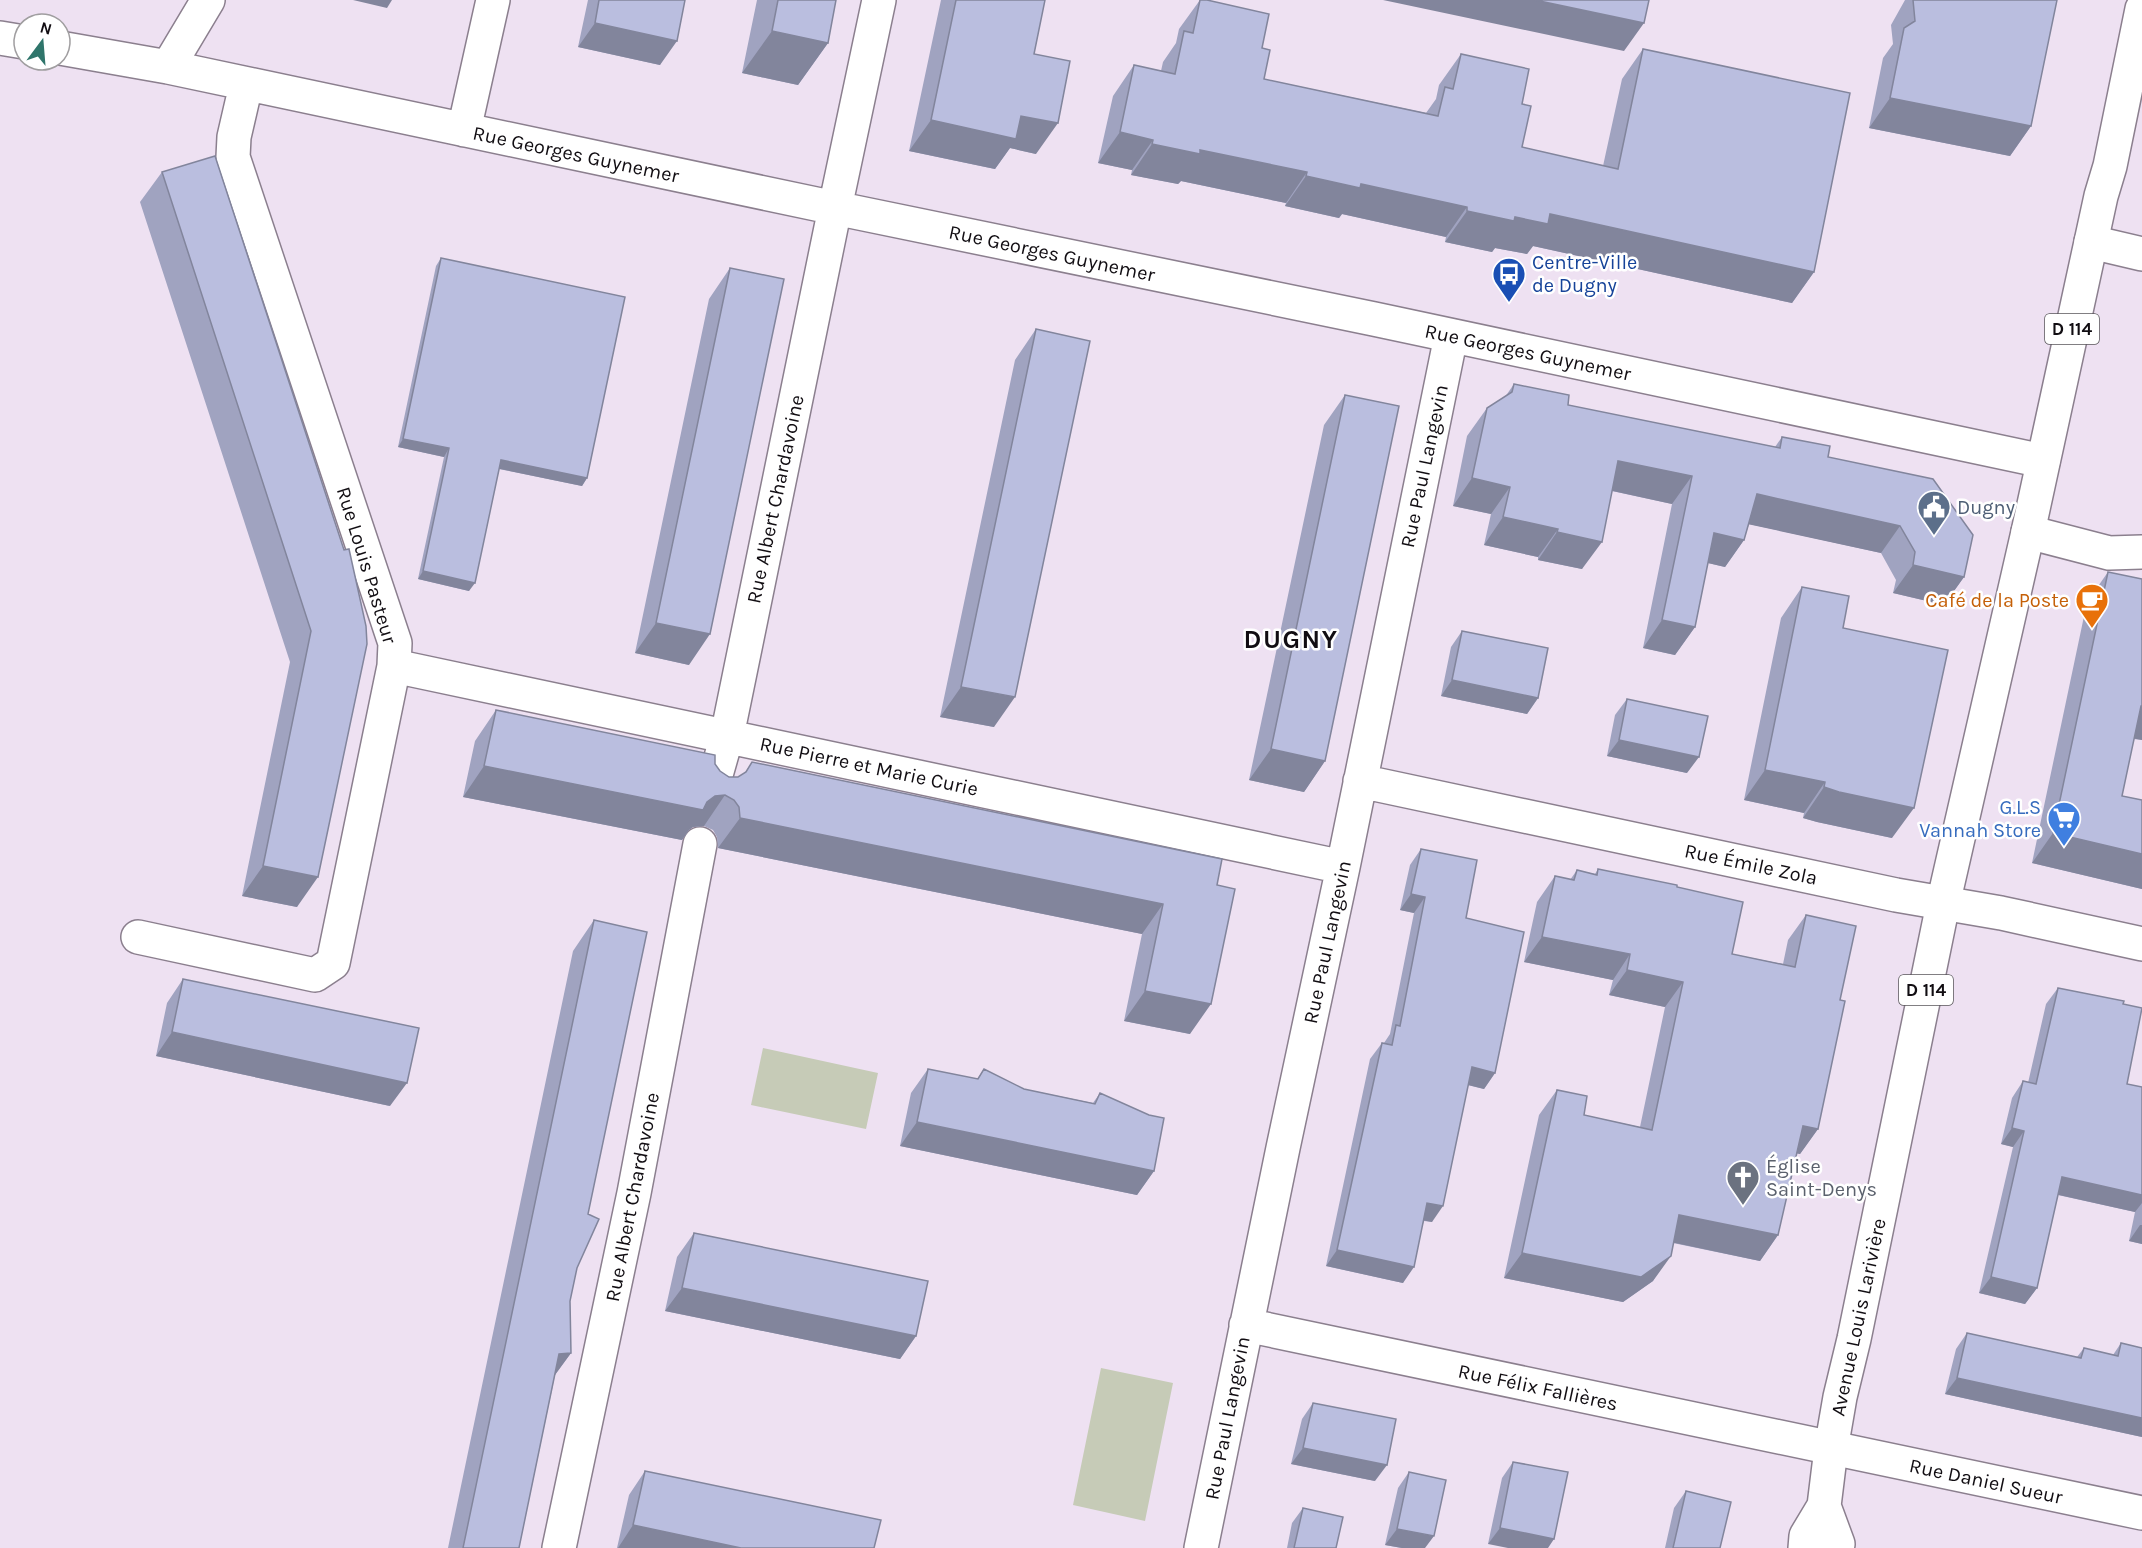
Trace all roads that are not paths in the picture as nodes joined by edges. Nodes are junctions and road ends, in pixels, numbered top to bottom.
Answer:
1 (208, 0) edge
2 (493, 0) edge
3 (879, 0) edge
4 (2142, 9) edge
5 (72, 50) edge
6 (168, 67) junction
7 (246, 85) junction
8 (464, 130) junction
9 (835, 208) junction
10 (2091, 242) junction
11 (2142, 254) edge
12 (1451, 336) junction
13 (2043, 461) junction
14 (2028, 532) junction
15 (2142, 552) edge
16 (394, 666) junction
17 (727, 736) junction
18 (1360, 781) junction
19 (712, 789) edge
20 (700, 844) edge
21 (1343, 867) junction
22 (1943, 904) junction
23 (138, 937) dead end
24 (2142, 944) edge
25 (1246, 1325) junction
26 (1831, 1449) junction
27 (1824, 1506) junction
28 (2142, 1513) edge
29 (559, 1548) edge
30 (1201, 1548) edge
31 (1804, 1548) edge
32 (1837, 1548) edge

1 - 6 street
2 - 8 street
3 - 9 street, Rue Albert Chardavoine
4 - 10 street, D 114
5 - 6 street, Rue Georges Guynemer
6 - 7 street, Rue Georges Guynemer
7 - 8 street, Rue Georges Guynemer
7 - 16 street, Rue Louis Pasteur
8 - 9 street, Rue Georges Guynemer
9 - 12 street, Rue Georges Guynemer
9 - 17 street, Rue Albert Chardavoine
10 - 11 street
10 - 13 street, D 114
12 - 13 street, Rue Georges Guynemer
12 - 18 street, Rue Paul Langevin
13 - 14 street, Avenue Louis Larivière / D 114
14 - 15 street
14 - 22 street, Avenue Louis Larivière / D 114
16 - 17 street, Rue Pierre et Marie Curie
16 - 23 street, Rue Louis Pasteur
17 - 19 street, Rue Albert Chardavoine
17 - 21 street, Rue Pierre et Marie Curie
18 - 21 street, Rue Paul Langevin
18 - 22 street, Rue Émile Zola
20 - 29 street, Rue Albert Chardavoine
21 - 25 street, Rue Paul Langevin
22 - 24 street, Rue Émile Zola
22 - 26 street, Avenue Louis Larivière / D 114
25 - 26 street, Rue Félix Fallières
25 - 30 street, Rue Paul Langevin
26 - 27 street, Avenue Louis Larivière / D 114
26 - 28 street, Rue Daniel Sueur
27 - 31 street, Avenue Louis Larivière / D 114
27 - 32 street, Avenue Louis Larivière / D 114

